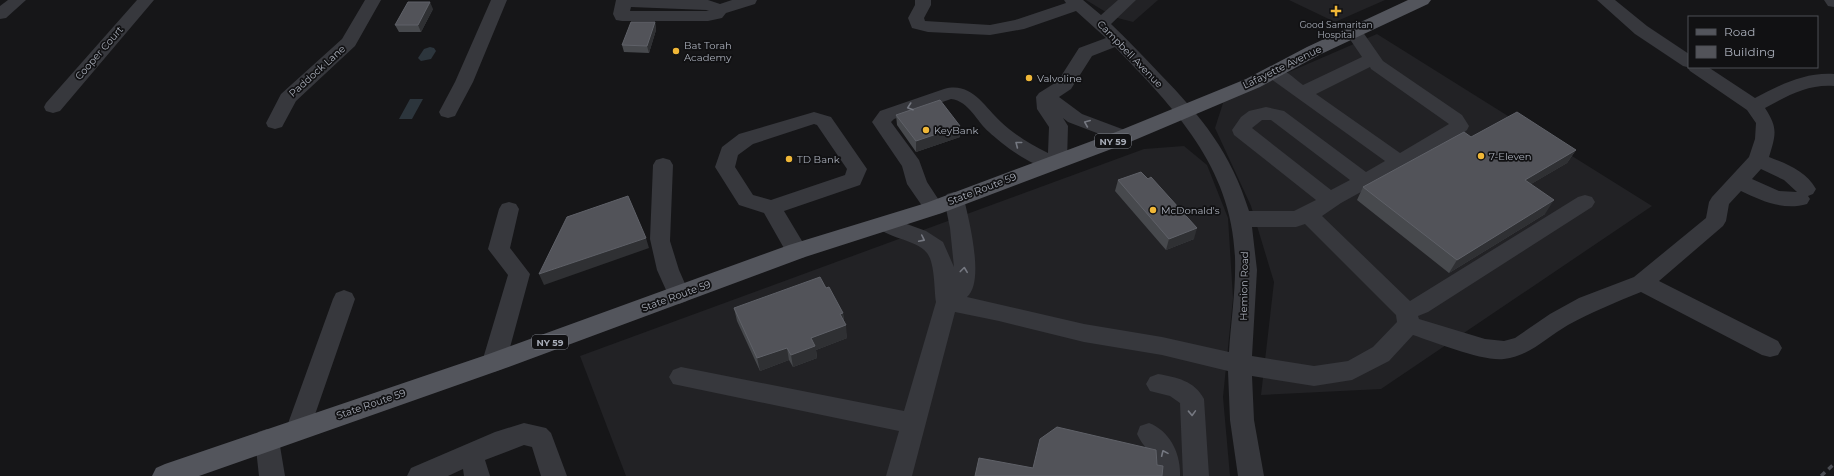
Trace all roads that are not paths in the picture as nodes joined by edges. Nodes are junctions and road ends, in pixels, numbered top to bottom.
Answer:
1 (18, 0) edge
2 (146, 0) edge
3 (373, 0) edge
4 (499, 0) edge
5 (923, 0) edge
6 (1128, 0) edge
7 (1422, 0) edge
8 (1605, 0) edge
9 (624, 1) edge
10 (743, 2) edge
11 (1075, 2) edge
12 (0, 14) edge
13 (1102, 23) junction
14 (1354, 32) junction
15 (1117, 40) junction
16 (1372, 59) junction
17 (1688, 61) edge
18 (1697, 68) edge
19 (1273, 72) junction
20 (1834, 80) edge
21 (1302, 93) junction
22 (1045, 97) junction
23 (1754, 106) junction
24 (52, 107) dead end
25 (1185, 110) junction
26 (448, 112) dead end
27 (275, 123) dead end
28 (1123, 138) junction
29 (1758, 160) junction
30 (1055, 162) junction
31 (1399, 162) junction
32 (663, 165) dead end
33 (1365, 181) junction
34 (1739, 181) junction
35 (1330, 200) junction
36 (1585, 202) dead end
37 (944, 204) junction
38 (771, 208) junction
39 (509, 209) dead end
40 (1308, 214) junction
41 (1241, 219) junction
42 (886, 224) junction
43 (797, 251) junction
44 (1642, 283) junction
45 (678, 295) junction
46 (344, 299) dead end
47 (947, 302) junction
48 (1407, 318) junction
49 (1770, 348) dead end
50 (494, 362) junction
51 (1240, 364) junction
52 (681, 377) dead end
53 (1158, 384) dead end
54 (913, 423) junction
55 (298, 429) junction
56 (1149, 434) dead end
57 (267, 440) junction
58 (474, 465) edge
59 (166, 476) edge
60 (272, 476) edge
61 (420, 476) edge
62 (554, 476) edge
63 (899, 476) edge
64 (1167, 476) edge
65 (1196, 476) edge
66 (1251, 476) edge

1 - 12 street
2 - 24 street, Cooper Court
3 - 27 street, Paddock Lane
4 - 26 street
5 - 11 street
6 - 13 street
7 - 14 main road, Lafayette Avenue / NY 59
8 - 17 street
9 - 10 street
11 - 13 street, Campbell Avenue
13 - 15 street, Campbell Avenue
14 - 16 street
14 - 19 main road, Lafayette Avenue / NY 59
15 - 22 street
15 - 25 street, Campbell Avenue
16 - 21 street
16 - 31 street
18 - 23 street
19 - 21 street
19 - 25 main road, Lafayette Avenue / NY 59
20 - 23 street
21 - 31 street
28 -> 22 street
22 - 30 street
23 - 29 street
25 - 28 main road, State Route 59 / NY 59
25 - 41 street, Hemion Road
28 - 30 main road, State Route 59 / NY 59
29 - 34 street
29 - 34 street
30 - 37 main road, State Route 59 / NY 59
30 -> 37 street
31 - 33 street
32 - 45 street
33 - 35 street
33 - 35 street
34 - 44 street
35 - 40 street
36 - 48 street
37 - 42 main road, State Route 59 / NY 59
47 -> 37 street
38 - 38 street
38 - 43 street
39 - 50 street
40 - 41 street
40 - 48 street
41 - 51 street, Hemion Road
42 - 43 main road, State Route 59 / NY 59
42 -> 47 street
43 - 45 main road, State Route 59 / NY 59
44 - 48 street
44 - 49 street
45 - 50 main road, State Route 59 / NY 59
46 - 55 street
47 - 51 street
47 - 54 street
48 - 51 street
50 - 55 main road, State Route 59 / NY 59
51 - 66 street, Hemion Road
52 - 54 street
53 -> 65 street
54 - 63 street
55 - 57 main road, State Route 59 / NY 59
64 -> 56 street
57 - 59 main road, State Route 59 / NY 59
57 - 60 street
58 - 61 street
58 - 62 street

